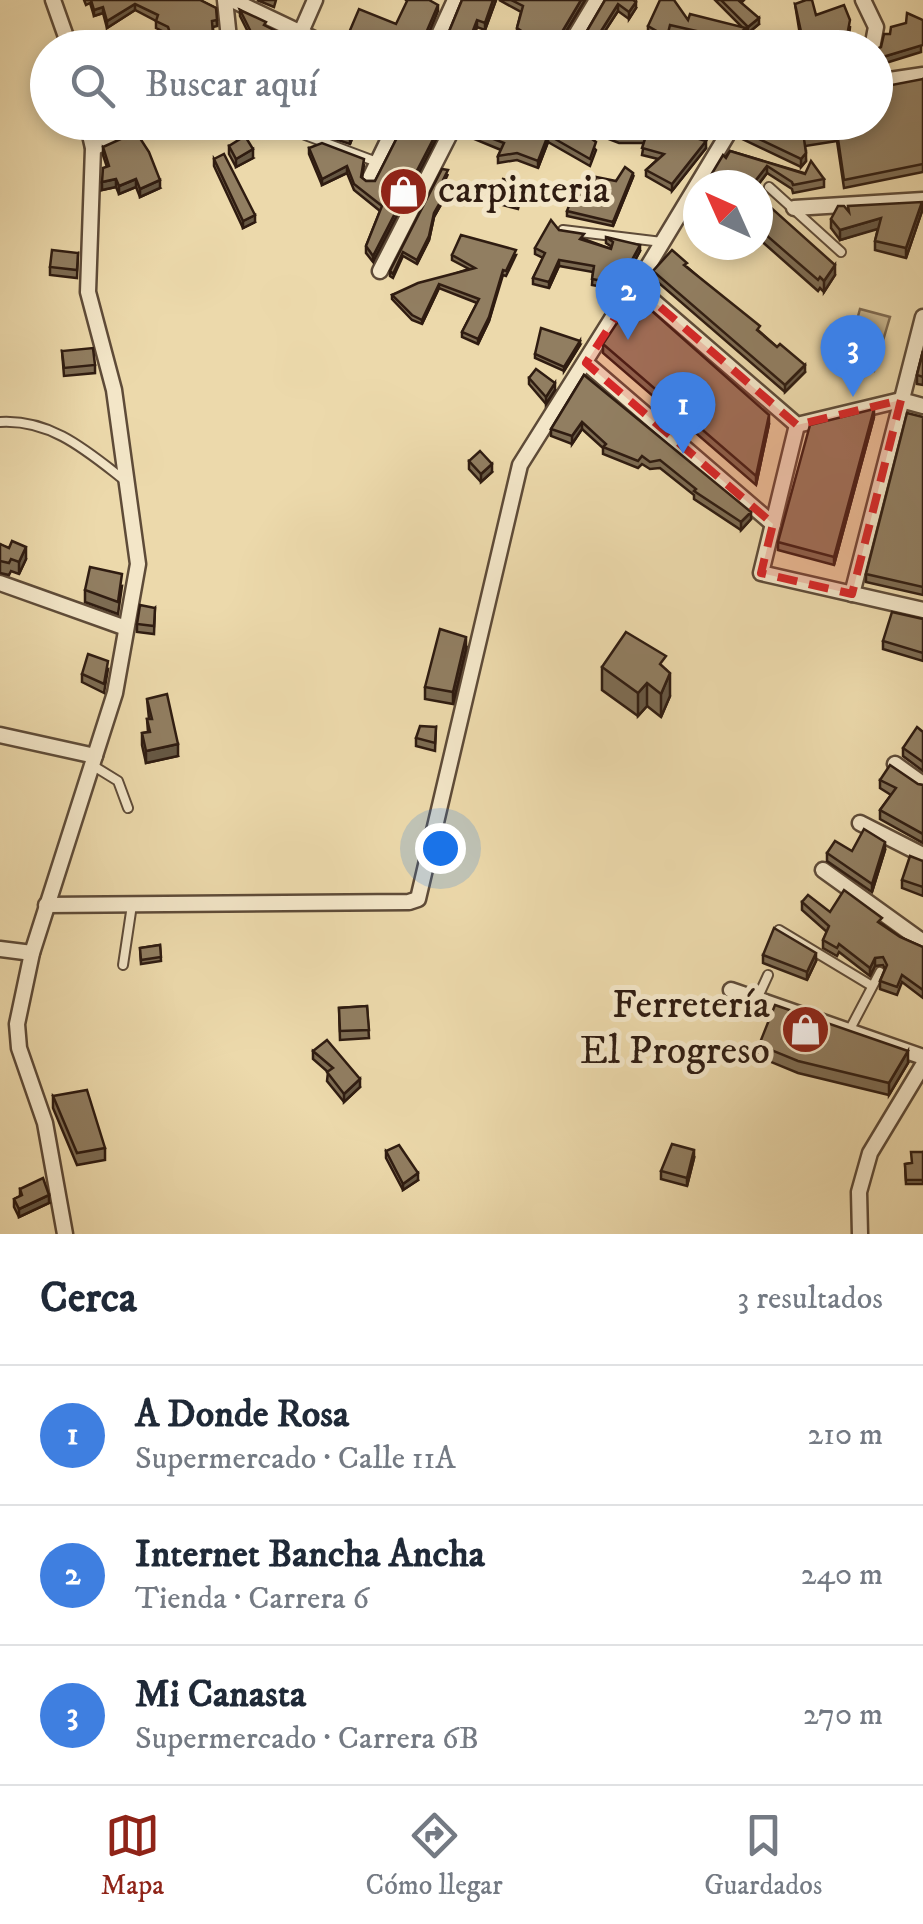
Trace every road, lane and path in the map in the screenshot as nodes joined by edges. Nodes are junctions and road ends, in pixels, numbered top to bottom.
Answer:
1 (53, 0) edge
2 (229, 0) edge
3 (315, 0) edge
4 (454, 0) edge
5 (597, 0) edge
6 (863, 0) edge
7 (64, 30) edge
8 (230, 30) edge
9 (296, 30) edge
10 (302, 30) edge
11 (441, 30) edge
12 (579, 30) edge
13 (875, 30) edge
14 (923, 75) edge
15 (893, 79) edge
16 (91, 140) edge
17 (111, 140) edge
18 (318, 140) edge
19 (389, 140) edge
20 (447, 140) edge
21 (723, 140) edge
22 (93, 148) junction
23 (377, 162) junction
24 (370, 178) edge
25 (773, 190) edge
26 (923, 200) edge
27 (794, 208) junction
28 (563, 230) edge
29 (662, 242) junction
30 (841, 252) dead end
31 (380, 271) dead end
32 (636, 286) junction
33 (923, 316) edge
34 (586, 363) junction
35 (901, 400) junction
36 (923, 406) edge
37 (0, 422) edge
38 (797, 425) junction
39 (127, 482) junction
40 (774, 524) junction
41 (0, 583) edge
42 (852, 594) junction
43 (923, 610) edge
44 (126, 628) junction
45 (0, 735) edge
46 (93, 760) junction
47 (895, 764) edge
48 (923, 784) edge
49 (128, 808) dead end
50 (860, 823) dead end
51 (923, 855) edge
52 (823, 870) dead end
53 (132, 903) junction
54 (46, 905) junction
55 (779, 930) edge
56 (923, 942) edge
57 (0, 950) edge
58 (32, 953) junction
59 (123, 965) dead end
60 (880, 972) edge
61 (768, 975) dead end
62 (872, 986) junction
63 (731, 990) dead end
64 (757, 999) junction
65 (849, 1031) junction
66 (923, 1056) edge
67 (923, 1065) edge
68 (65, 1234) edge
69 (860, 1234) edge

1 - 7 street
2 - 8 street
2 - 9 street
3 - 10 street
4 - 11 street
5 - 12 street
6 - 13 street
14 - 15 street
16 - 22 street
17 - 22 street
18 - 23 lane
19 - 23 street
20 - 31 street
21 - 29 street
22 - 39 street
23 - 24 street
25 - 27 lane
26 - 27 street
27 - 30 lane
28 - 29 lane
29 - 32 street
32 - 34 street
32 - 38 street
33 - 35 street
34 - 40 street
34 - 53 street
35 - 36 street
35 - 38 street
35 - 42 street
37 - 39 lane
38 - 40 street
39 - 44 street
40 - 42 street
41 - 44 street
42 - 43 street
44 - 46 street
45 - 46 street
46 - 49 lane
46 - 54 street
47 - 48 street
50 - 51 street
52 - 56 street
53 - 54 street
53 - 59 lane
54 - 58 street
55 - 62 lane
57 - 58 street
58 - 68 street
60 - 62 lane
61 - 64 lane
62 - 65 lane
63 - 64 street
64 - 65 street
65 - 66 street
67 - 69 street

